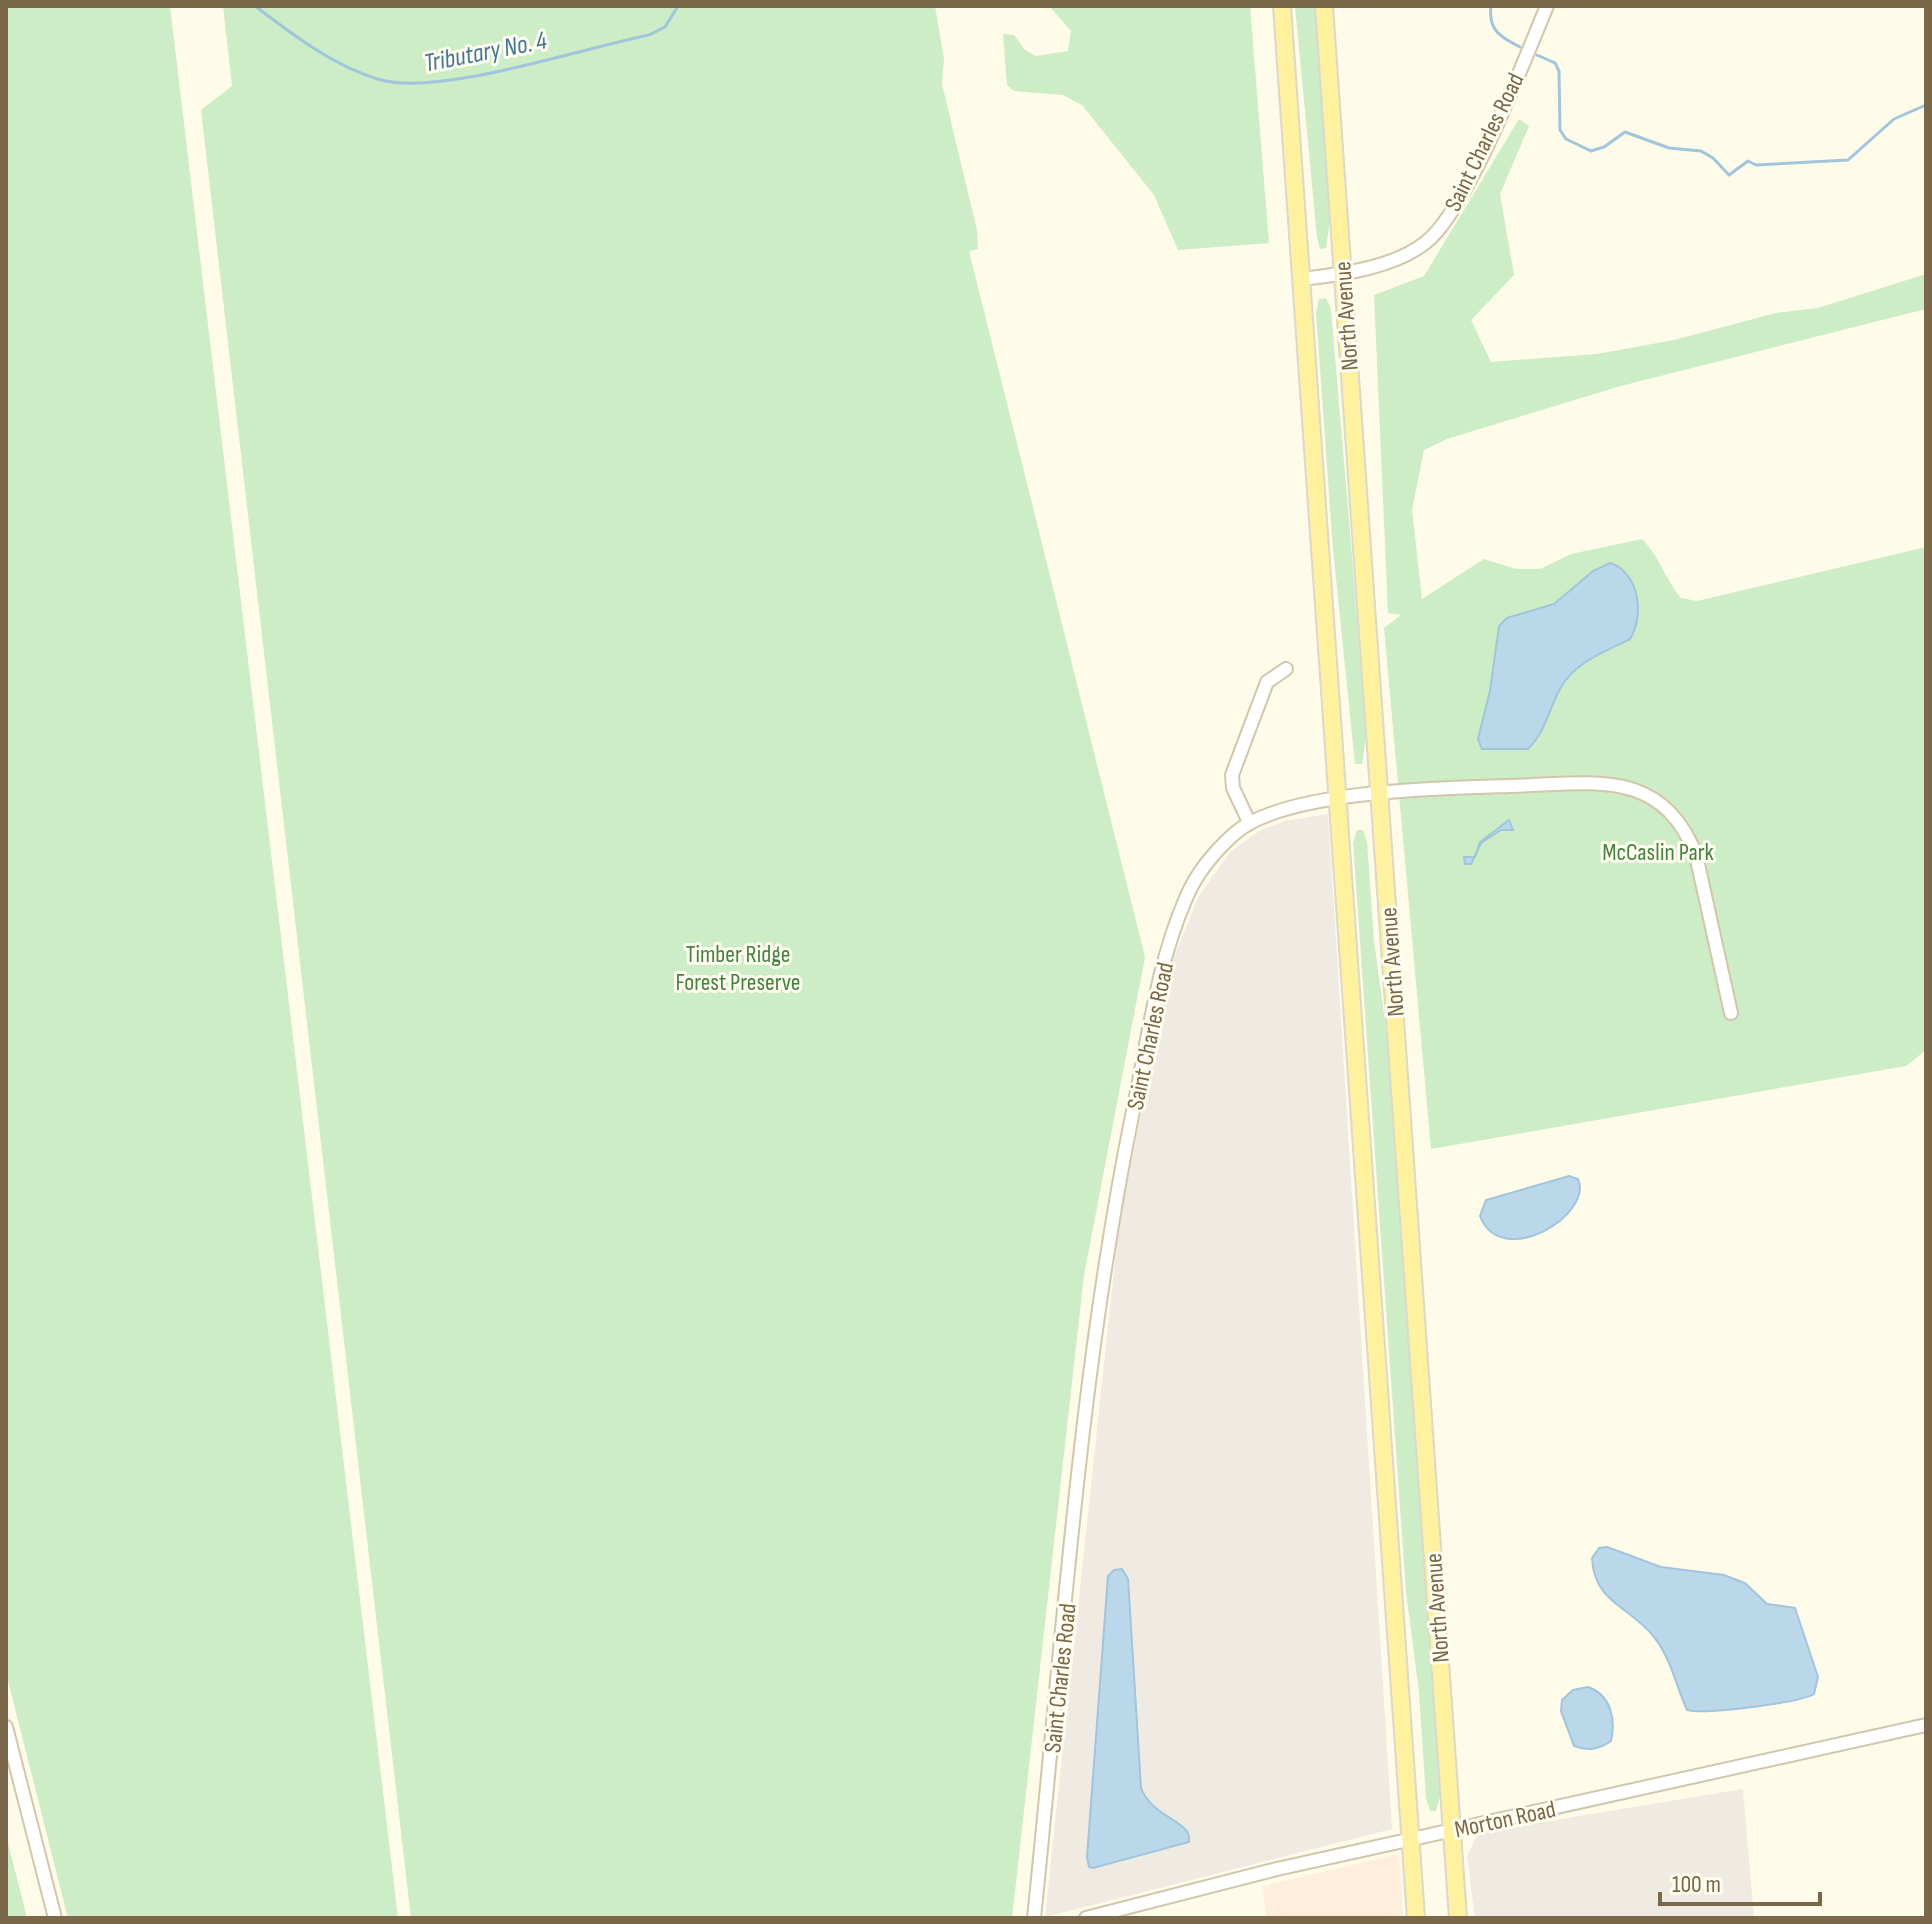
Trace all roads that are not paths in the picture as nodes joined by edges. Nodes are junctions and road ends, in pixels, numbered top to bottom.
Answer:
1 (1282, 6) edge
2 (1324, 6) edge
3 (1547, 6) edge
4 (1344, 274) junction
5 (1303, 279) junction
6 (1286, 669) dead end
7 (1380, 795) junction
8 (1340, 798) junction
9 (1249, 822) junction
10 (1731, 1013) dead end
11 (1926, 1725) edge
12 (6, 1727) edge
13 (1452, 1830) junction
14 (1411, 1840) junction
15 (55, 1918) edge
16 (1034, 1918) edge
17 (1086, 1918) edge
18 (1416, 1918) edge
19 (1458, 1918) edge

1 - 5 main road, North Avenue
2 - 4 main road, North Avenue
3 - 4 street, Saint Charles Road
4 - 5 street, Saint Charles Road
4 - 7 main road, North Avenue
5 - 8 main road, North Avenue
6 - 9 street
7 - 8 street, Saint Charles Road
7 - 10 street, Saint Charles Road
7 - 13 main road, North Avenue
8 - 9 street, Saint Charles Road
8 - 14 main road, North Avenue
9 - 16 street, Saint Charles Road
11 - 13 street, Morton Road
12 - 15 street
13 - 14 street, Morton Road
13 - 19 main road, North Avenue
14 - 17 street, Morton Road
14 - 18 main road, North Avenue

